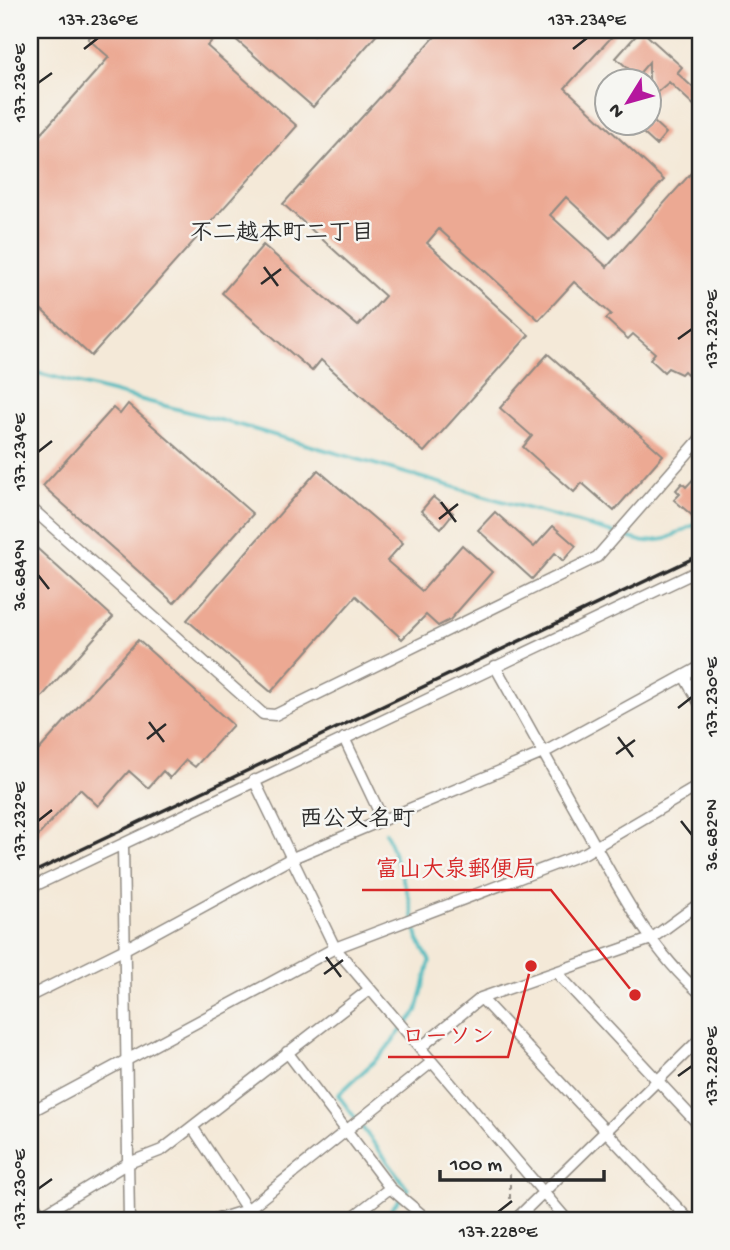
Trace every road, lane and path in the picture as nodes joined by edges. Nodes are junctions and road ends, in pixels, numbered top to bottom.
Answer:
1 (700, 439) edge
2 (30, 507) edge
3 (700, 570) edge
4 (495, 666) junction
5 (700, 667) edge
6 (684, 676) junction
7 (700, 704) edge
8 (344, 738) junction
9 (543, 753) junction
10 (254, 780) junction
11 (700, 785) edge
12 (383, 820) junction
13 (123, 845) junction
14 (596, 848) junction
15 (290, 859) junction
16 (30, 888) edge
17 (700, 903) edge
18 (651, 939) junction
19 (335, 948) junction
20 (123, 950) junction
21 (556, 972) junction
22 (370, 989) junction
23 (700, 993) edge
24 (30, 996) edge
25 (481, 998) junction
26 (700, 1039) edge
27 (420, 1048) junction
28 (287, 1052) junction
29 (126, 1060) junction
30 (432, 1062) junction
31 (657, 1080) junction
32 (30, 1112) edge
33 (700, 1126) edge
34 (193, 1128) junction
35 (347, 1130) junction
36 (606, 1130) junction
37 (126, 1164) junction
38 (510, 1174) dead end
39 (390, 1188) junction
40 (542, 1192) junction
41 (30, 1198) edge
42 (510, 1203) dead end
43 (247, 1209) junction
44 (40, 1219) edge
45 (129, 1220) edge
46 (215, 1220) edge
47 (254, 1220) edge
48 (349, 1220) edge
49 (428, 1220) edge
50 (515, 1220) edge
51 (567, 1220) edge
52 (689, 1220) edge

1 - 2 street
3 - 4 street
4 - 8 street
4 - 9 street
5 - 6 street
6 - 7 street
6 - 9 street
8 - 10 street
8 - 12 street
9 - 12 street
9 - 14 street
10 - 13 street
10 - 15 street
11 - 14 street
12 - 15 street
13 - 16 street
13 - 20 street
14 - 18 street
14 - 19 street
15 - 19 street
15 - 20 street
17 - 18 street
18 - 21 street
18 - 23 street
19 - 22 street
19 - 29 street
20 - 24 street
20 - 29 street
21 - 25 street
21 - 31 street
22 - 27 street
22 - 28 street
25 - 27 street
25 - 36 street
26 - 31 street
27 - 30 street
28 - 34 street
28 - 35 street
29 - 32 street
29 - 37 street
30 - 35 street
30 - 40 street
31 - 33 street
31 - 36 street
34 - 37 street
34 - 43 street
35 - 39 street
35 - 43 street
36 - 40 street
36 - 52 street
37 - 44 street
37 - 45 street
38 - 42 path
39 - 48 street
39 - 49 street
40 - 50 street
40 - 51 street
41 - 44 street
43 - 46 street
43 - 47 street

